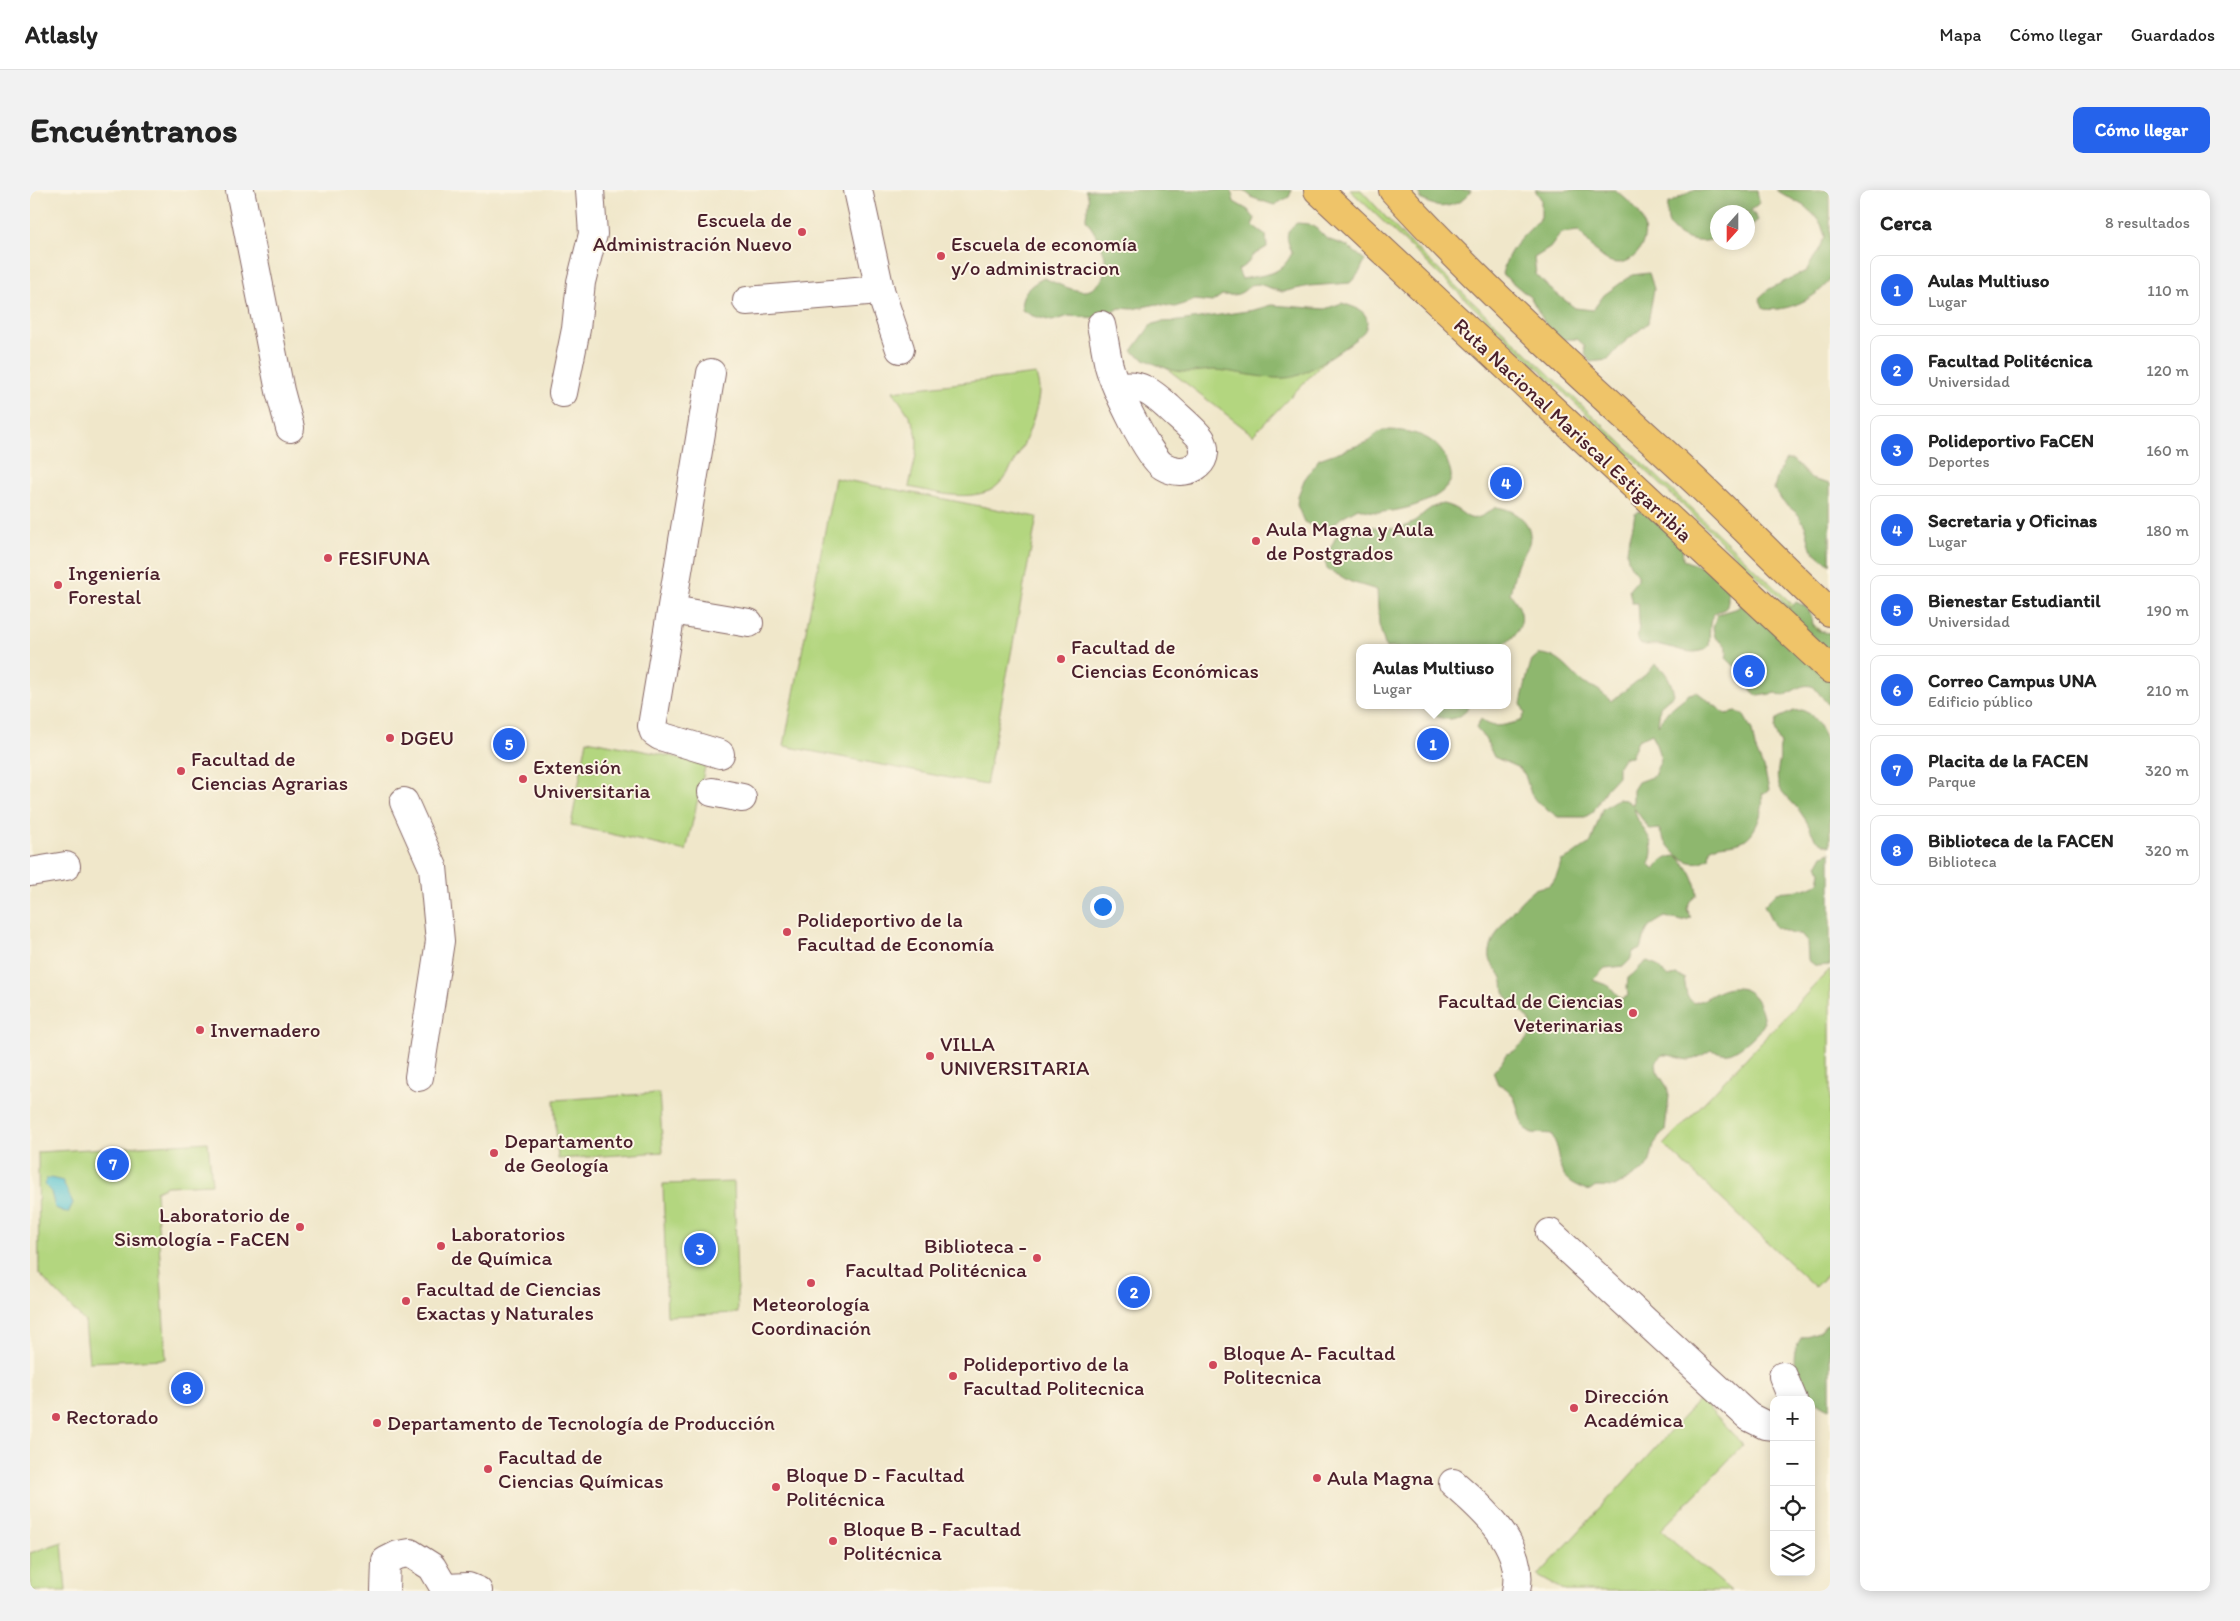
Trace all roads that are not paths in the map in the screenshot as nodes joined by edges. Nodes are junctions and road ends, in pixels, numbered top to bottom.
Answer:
1 (240, 190) edge
2 (590, 190) edge
3 (858, 190) edge
4 (1318, 190) edge
5 (1393, 190) edge
6 (880, 290) junction
7 (747, 301) dead end
8 (1101, 325) dead end
9 (900, 349) dead end
10 (711, 373) dead end
11 (1118, 387) dead end
12 (563, 393) dead end
13 (290, 428) dead end
14 (672, 610) junction
15 (1830, 612) edge
16 (749, 623) dead end
17 (1830, 669) edge
18 (720, 754) dead end
19 (712, 792) dead end
20 (742, 798) dead end
21 (404, 802) dead end
22 (66, 866) dead end
23 (30, 872) edge
24 (419, 1078) dead end
25 (1550, 1233) dead end
26 (1770, 1426) edge
27 (1453, 1483) dead end
28 (446, 1590) edge
29 (384, 1591) edge
30 (478, 1591) edge
31 (1516, 1591) edge

1 - 13 lane
2 - 12 lane
3 - 6 lane
4 - 17 highway, Ruta Nacional Mariscal Estigarribia
5 - 15 highway
6 - 7 lane
6 - 9 lane
8 - 11 lane
10 - 14 lane
14 - 16 lane
14 - 18 lane
19 - 20 lane
21 - 24 lane
22 - 23 lane
25 - 26 lane
27 - 31 lane
28 - 29 lane
28 - 30 lane

